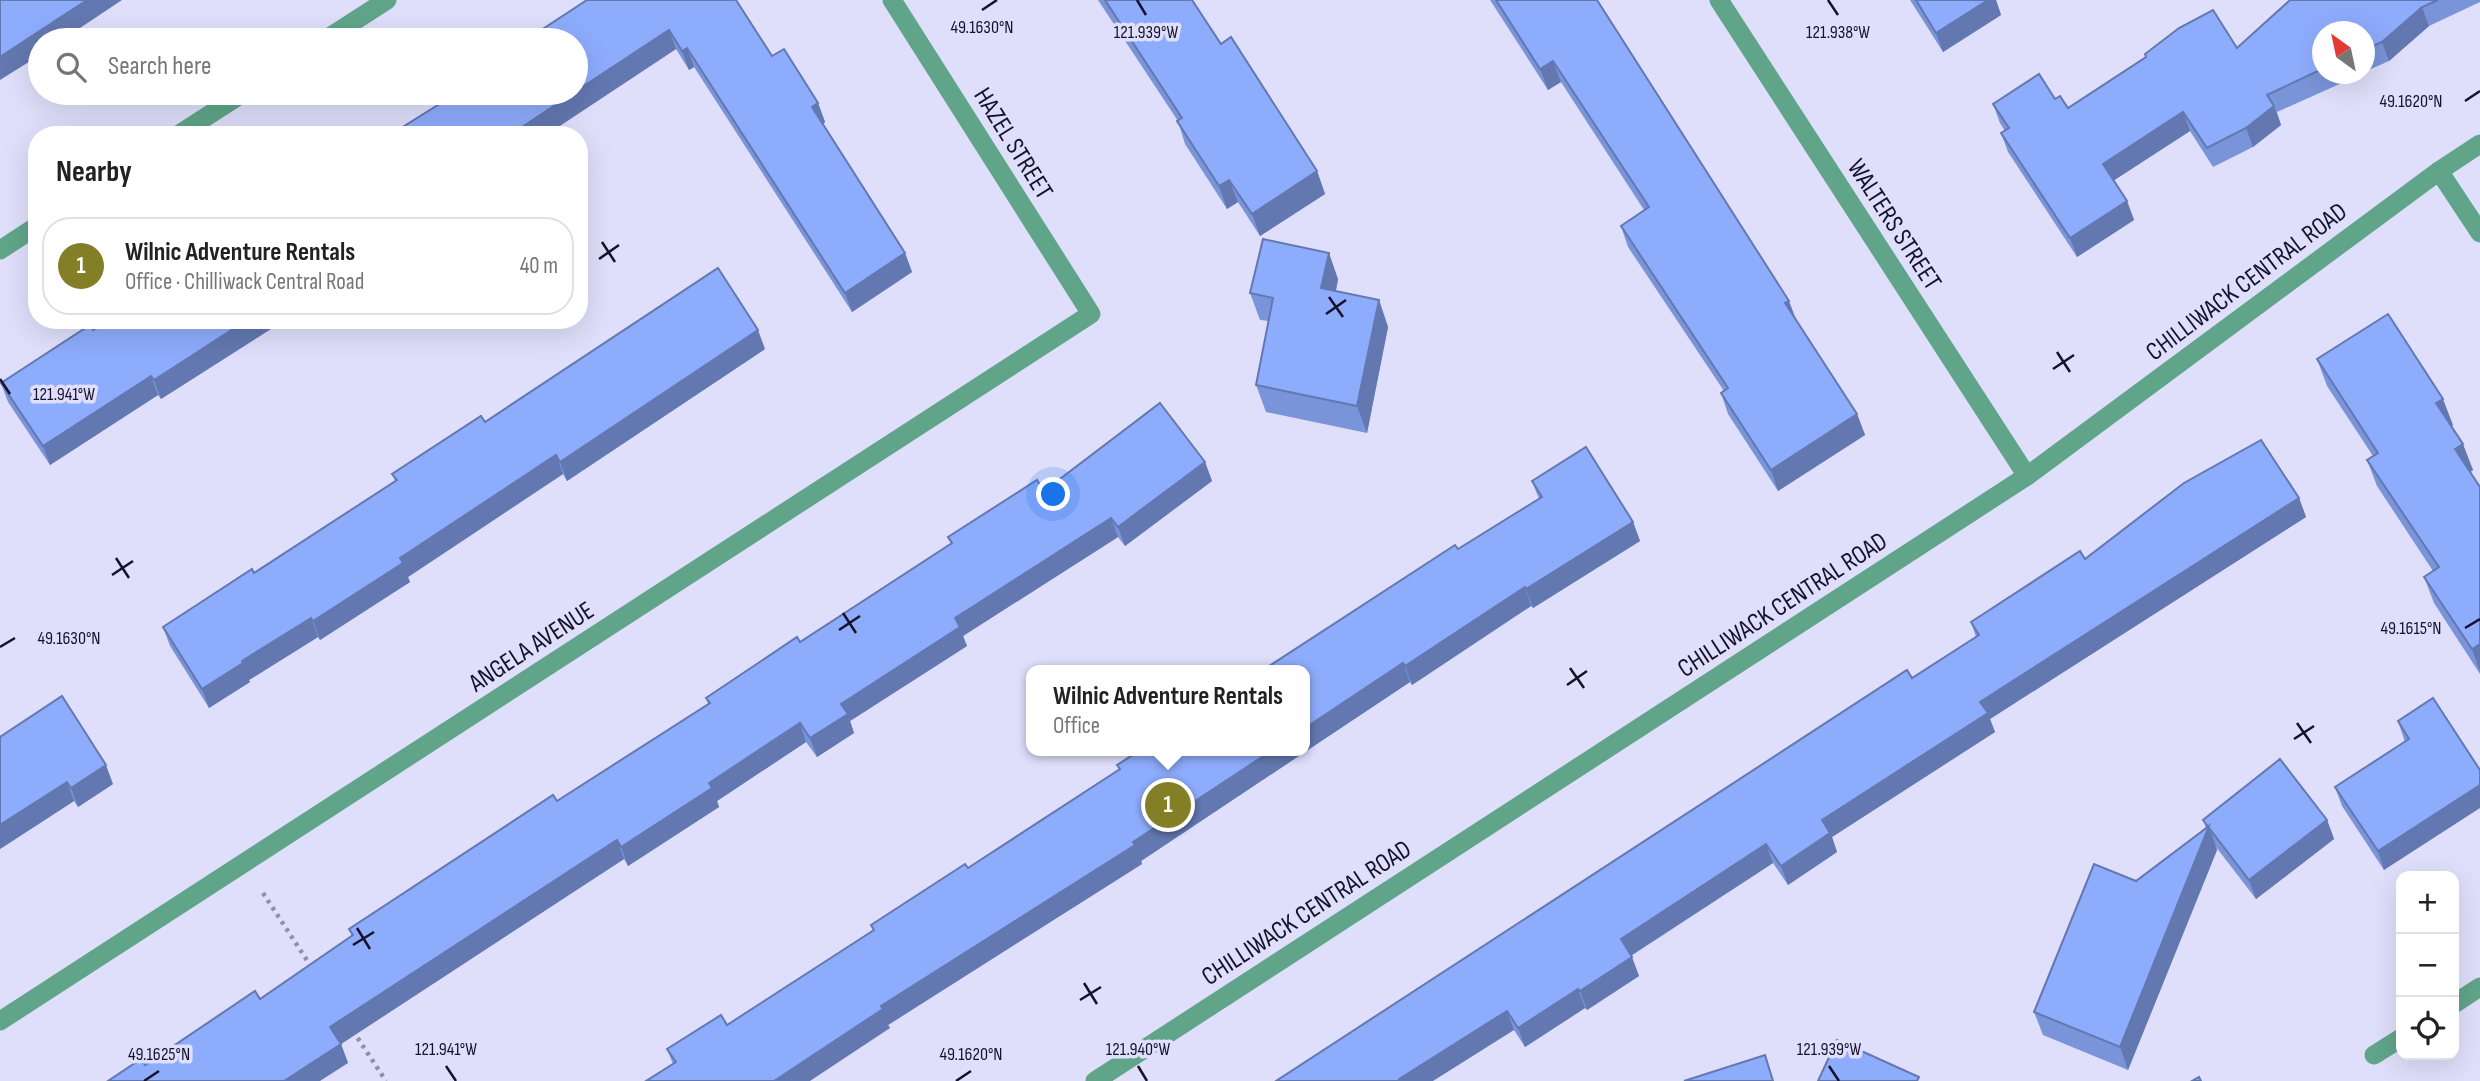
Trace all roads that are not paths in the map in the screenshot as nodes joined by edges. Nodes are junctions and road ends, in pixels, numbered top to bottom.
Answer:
1 (387, 0) edge
2 (892, 0) edge
3 (1719, 0) edge
4 (344, 28) edge
5 (224, 105) edge
6 (192, 126) edge
7 (2480, 144) edge
8 (2439, 171) junction
9 (28, 232) edge
10 (2480, 233) edge
11 (0, 250) edge
12 (1091, 314) joint
13 (2027, 476) junction
14 (2480, 986) edge
15 (2459, 1001) edge
16 (0, 1021) edge
17 (2396, 1041) edge
18 (2374, 1055) dead end
19 (1095, 1081) edge

1 - 4 street
2 - 12 street, HAZEL STREET
3 - 13 street, WALTERS STREET
5 - 6 street
7 - 8 street, CHILLIWACK CENTRAL ROAD
8 - 10 street
8 - 13 street, CHILLIWACK CENTRAL ROAD
9 - 11 street
12 - 16 street, ANGELA AVENUE
13 - 19 street, CHILLIWACK CENTRAL ROAD
14 - 15 street
17 - 18 street

